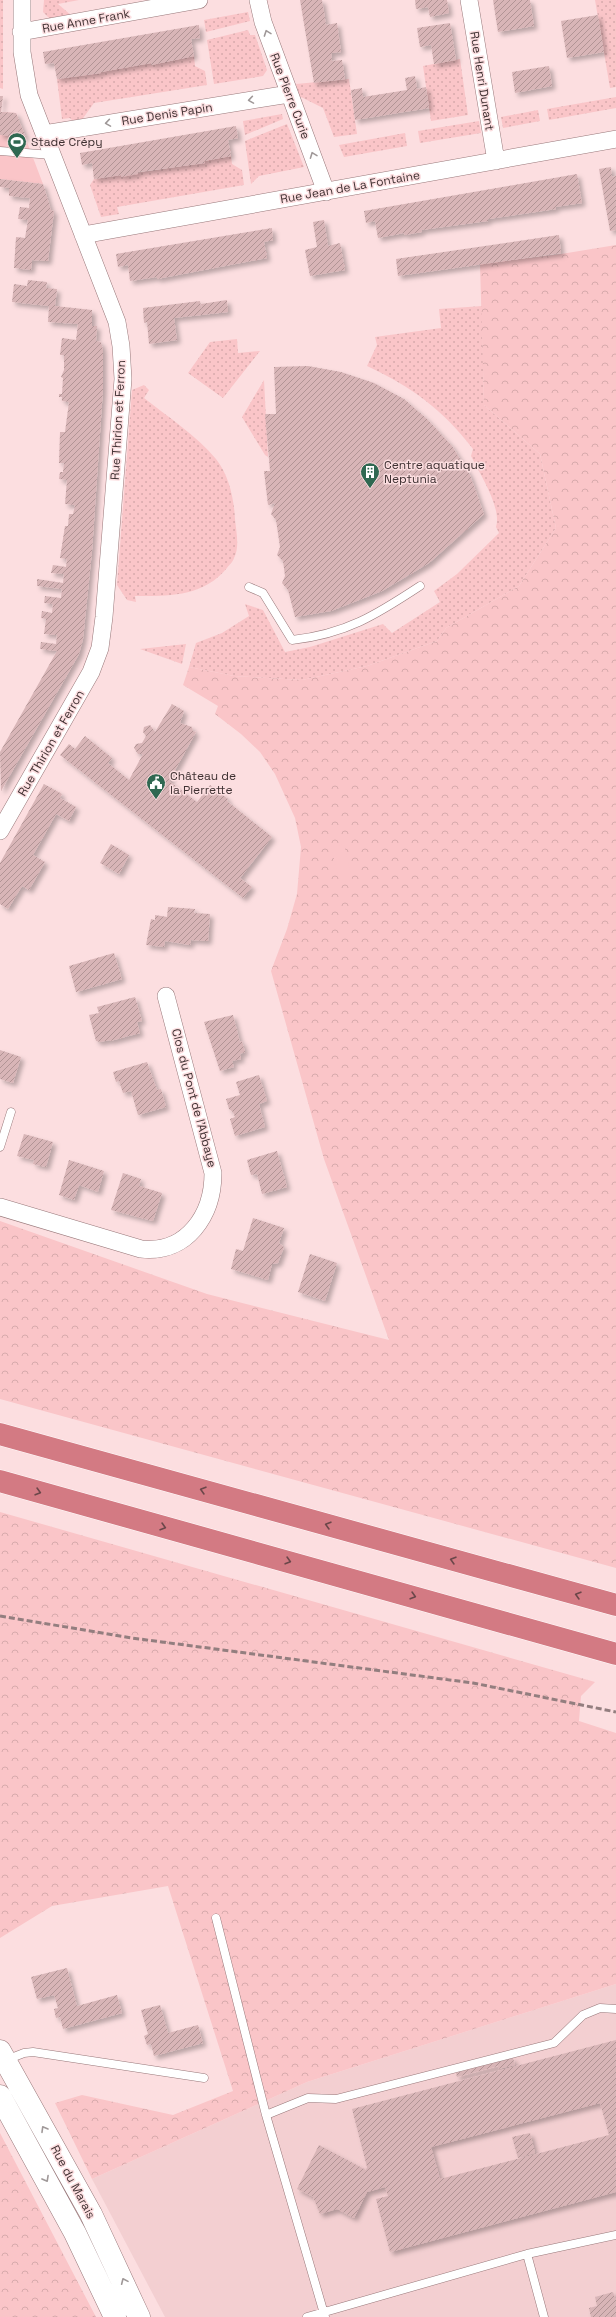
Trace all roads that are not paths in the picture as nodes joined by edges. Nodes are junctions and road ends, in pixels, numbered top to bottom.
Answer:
1 (22, 0) edge
2 (199, 0) edge
3 (258, 0) edge
4 (469, 0) edge
5 (21, 32) junction
6 (289, 94) junction
7 (44, 134) junction
8 (616, 139) edge
9 (0, 151) edge
10 (53, 155) junction
11 (496, 161) junction
12 (326, 192) junction
13 (83, 236) junction
14 (249, 586) dead end
15 (420, 586) dead end
16 (0, 831) edge
17 (166, 996) dead end
18 (11, 1112) dead end
19 (0, 1147) edge
20 (0, 1207) edge
21 (0, 1434) edge
22 (0, 1481) edge
23 (616, 1605) edge
24 (616, 1654) edge
25 (216, 1918) dead end
26 (616, 2009) edge
27 (2, 2058) edge
28 (204, 2078) dead end
29 (0, 2096) edge
30 (266, 2115) junction
31 (616, 2235) edge
32 (526, 2254) junction
33 (324, 2315) edge
34 (114, 2317) edge
35 (139, 2317) edge
36 (307, 2317) edge
37 (544, 2317) edge

1 - 5 street, Rue Thirion et Ferron
2 - 5 street, Rue Anne Frank
6 -> 3 street, Rue Pierre Curie
4 - 11 street, Rue Henri Dunant
5 - 7 street, Rue Thirion et Ferron
6 -> 7 street, Rue Denis Papin
12 -> 6 street, Rue Pierre Curie
7 - 10 street, Rue Thirion et Ferron
8 - 11 street, Rue Jean de La Fontaine
9 - 10 lane
10 - 13 street, Rue Thirion et Ferron
11 - 12 street, Rue Jean de La Fontaine
12 - 13 street, Rue Jean de La Fontaine
13 - 16 street, Rue Thirion et Ferron
14 - 15 lane
17 - 20 street, Clos du Pont de l'Abbaye
18 - 19 lane
23 -> 21 highway
22 -> 24 highway
25 - 30 lane
26 - 30 lane
27 - 28 lane
35 -> 27 street, Rue du Marais
29 -> 34 street, Rue du Marais
30 - 33 lane
31 - 32 lane
32 - 33 lane
32 - 37 lane
33 - 36 lane

